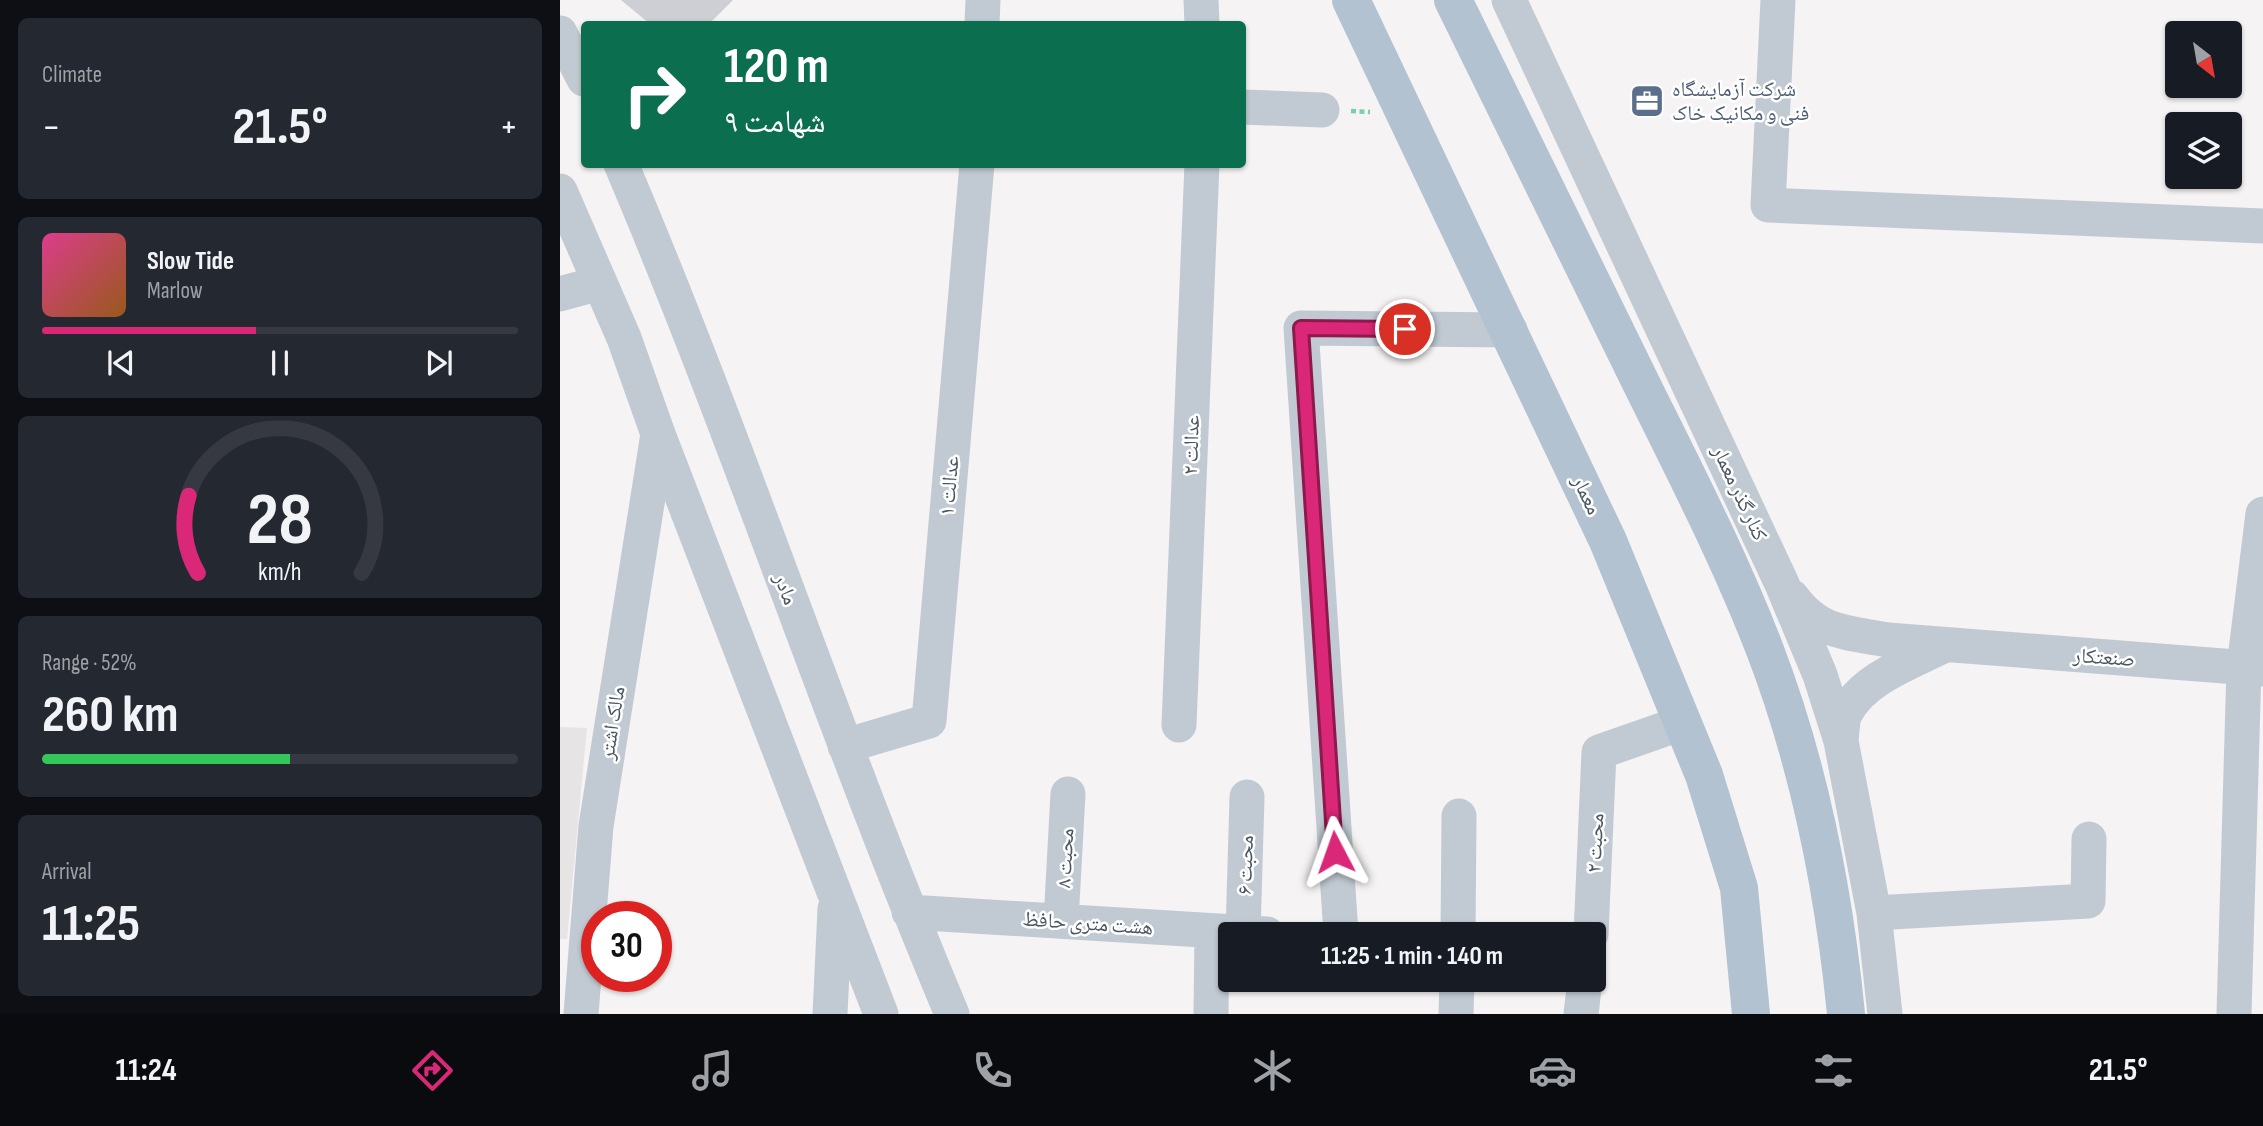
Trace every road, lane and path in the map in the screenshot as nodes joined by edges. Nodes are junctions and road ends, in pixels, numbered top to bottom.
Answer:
1 (983, 0) edge
2 (1201, 0) edge
3 (1453, 0) edge
4 (1509, 0) edge
5 (1778, 0) edge
6 (1351, 4) edge
7 (982, 21) edge
8 (1202, 21) edge
9 (560, 33) edge
10 (581, 73) edge
11 (1246, 107) edge
12 (1322, 110) dead end
13 (623, 168) edge
14 (977, 168) edge
15 (1202, 168) edge
16 (560, 191) edge
17 (2263, 226) edge
18 (600, 283) junction
19 (560, 294) edge
20 (1510, 330) junction
21 (658, 434) junction
22 (2263, 514) edge
23 (1783, 584) junction
24 (1945, 645) junction
25 (2253, 668) edge
26 (1682, 723) junction
27 (1179, 725) dead end
28 (1841, 741) junction
29 (845, 746) junction
30 (1068, 794) dead end
31 (1247, 797) dead end
32 (1459, 816) dead end
33 (2089, 839) dead end
34 (835, 893) junction
35 (909, 912) junction
36 (1874, 913) junction
37 (1061, 921) junction
38 (1241, 922) edge
39 (1340, 922) edge
40 (1458, 922) edge
41 (1592, 922) edge
42 (1218, 932) edge
43 (1219, 992) edge
44 (1457, 992) edge
45 (1584, 992) edge
46 (581, 1014) edge
47 (830, 1014) edge
48 (881, 1014) edge
49 (952, 1014) edge
50 (1211, 1014) edge
51 (1457, 1014) edge
52 (1581, 1014) edge
53 (1751, 1014) edge
54 (1846, 1014) edge
55 (1885, 1014) edge
56 (2234, 1014) edge

1 - 7 street
2 - 8 street
3 - 54 main road
4 - 23 street, کنار گذر معمار
5 - 17 street
6 - 20 main road, معمار
9 - 10 street
11 - 12 street
13 - 29 street, مادر
14 - 29 street, عدالت ۱
15 - 27 street, عدالت ۲
16 - 18 street
18 - 19 street
18 - 21 street
20 - 26 main road, معمار
20 - 39 street
21 - 34 street
21 - 46 street, مالک اشتر
22 - 25 street
23 - 24 street, صنعتکار
23 - 28 street, کنار گذر معمار
24 - 25 street, صنعتکار
24 - 28 street
25 - 56 street
26 - 41 street, محبت ۲
26 - 53 main road, معمار
28 - 36 street, کنار گذر معمار
29 - 35 street, مادر
30 - 37 street, محبت ۸
31 - 38 street, محبت ۶
32 - 40 street
33 - 36 street
34 - 47 street
34 - 48 street
35 - 37 street, هشت متری حافظ
35 - 49 street, مادر
36 - 55 street, کنار گذر معمار
37 - 42 street, هشت متری حافظ
43 - 50 street, محبت ۶
44 - 51 street
45 - 52 street

